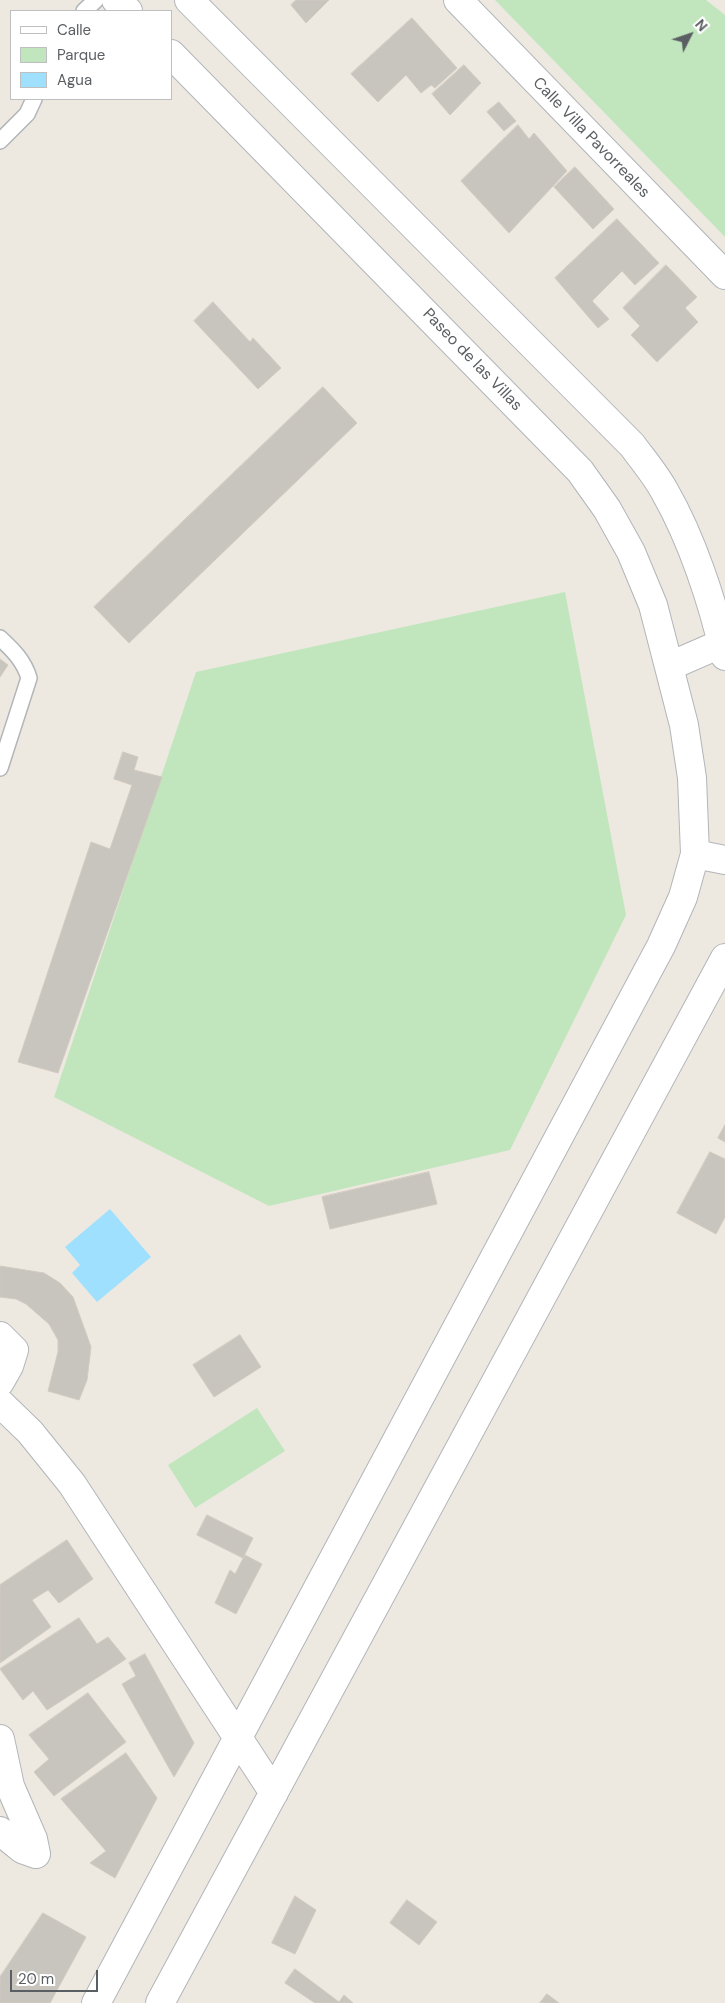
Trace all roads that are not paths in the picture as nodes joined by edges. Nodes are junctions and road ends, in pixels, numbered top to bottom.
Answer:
1 (96, 0) edge
2 (116, 0) edge
3 (189, 0) edge
4 (458, 0) edge
5 (85, 10) edge
6 (127, 10) edge
7 (172, 55) edge
8 (34, 100) edge
9 (0, 141) edge
10 (725, 275) edge
11 (0, 638) edge
12 (724, 647) edge
13 (670, 666) junction
14 (1, 763) edge
15 (695, 854) junction
16 (725, 860) edge
17 (725, 958) edge
18 (0, 1336) edge
19 (1, 1388) edge
20 (239, 1737) junction
21 (0, 1739) edge
22 (274, 1793) junction
23 (0, 1831) edge
24 (96, 2003) edge
25 (160, 2003) edge

1 - 5 lane
2 - 6 street
3 - 12 street
4 - 10 street, Calle Villa Pavorreales
7 - 13 street, Paseo de las Villas
8 - 9 lane
11 - 14 lane
12 - 13 street
13 - 15 street, Paseo de las Villas
15 - 16 street
15 - 20 street, Paseo de las Villas
17 - 22 street
18 - 19 street
19 - 20 street
20 - 22 street
20 - 24 street, Paseo de las Villas
21 - 23 street
22 - 25 street

